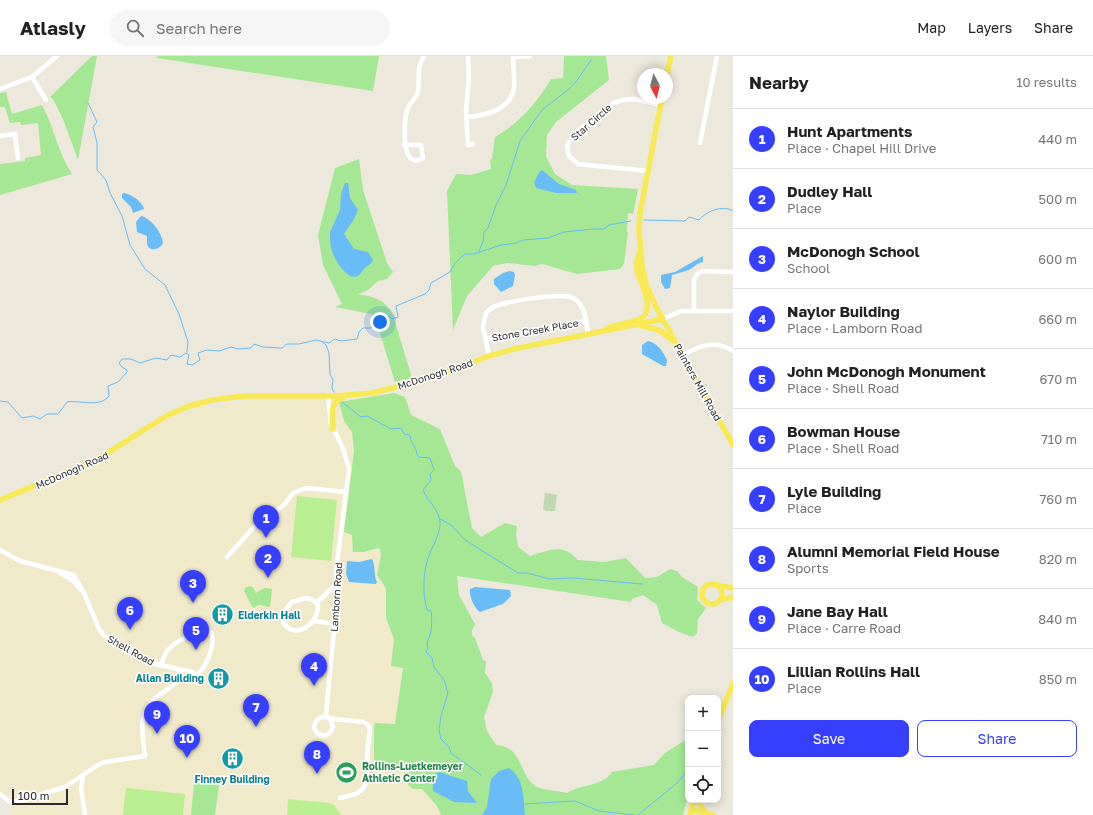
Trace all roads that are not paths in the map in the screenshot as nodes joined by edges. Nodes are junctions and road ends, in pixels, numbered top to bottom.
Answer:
1 (57, 56) edge
2 (424, 56) edge
3 (468, 56) edge
4 (513, 56) edge
5 (530, 56) edge
6 (671, 56) edge
7 (717, 56) edge
8 (668, 68) edge
9 (32, 77) junction
10 (0, 89) edge
11 (46, 100) dead end
12 (661, 105) joint
13 (467, 117) junction
14 (0, 136) edge
15 (700, 143) dead end
16 (473, 144) dead end
17 (404, 145) junction
18 (18, 158) dead end
19 (648, 171) junction
20 (639, 251) junction
21 (733, 272) edge
22 (694, 311) junction
23 (733, 312) edge
24 (663, 319) junction
25 (586, 321) junction
26 (638, 325) junction
27 (597, 332) junction
28 (588, 334) junction
29 (485, 339) junction
30 (675, 342) junction
31 (733, 351) edge
32 (683, 355) junction
33 (489, 356) junction
34 (328, 396) junction
35 (350, 396) junction
36 (333, 429) junction
37 (733, 445) edge
38 (346, 492) junction
39 (0, 500) edge
40 (0, 550) edge
41 (227, 557) dead end
42 (337, 584) junction
43 (717, 585) junction
44 (733, 588) edge
45 (733, 597) edge
46 (720, 600) junction
47 (317, 602) junction
48 (314, 621) junction
49 (335, 624) junction
50 (161, 666) junction
51 (179, 670) junction
52 (196, 675) junction
53 (182, 679) junction
54 (733, 683) edge
55 (721, 713) edge
56 (328, 717) junction
57 (83, 776) junction
58 (0, 794) edge
59 (340, 798) dead end
60 (700, 803) edge
61 (690, 812) edge
62 (710, 814) edge
63 (85, 815) edge

1 - 9 street
2 - 17 street
3 - 13 street
4 - 5 street
4 - 13 street
6 - 8 main road
7 - 15 street
9 - 10 street
9 - 11 street
12 - 19 main road
12 - 19 street, Star Circle
13 - 16 street
14 - 18 street
17 - 17 street
19 - 20 main road
20 - 24 main road
20 - 27 main road
21 - 22 street
22 - 23 street
22 - 24 street
24 - 26 main road, McDonogh Road
24 - 30 main road, Painters Mill Road
25 - 28 street
25 - 29 street, Stone Creek Place
25 - 29 street
26 - 27 main road, McDonogh Road
26 - 30 main road
27 - 28 main road, McDonogh Road
28 - 33 main road, McDonogh Road
29 - 33 street
30 - 32 main road, Painters Mill Road
31 - 32 street
32 - 37 main road, Painters Mill Road
33 - 35 main road, McDonogh Road
34 - 35 main road, McDonogh Road
34 - 36 street, Lamborn Road
34 - 39 main road, McDonogh Road
35 - 36 main road
36 - 38 street, Lamborn Road
38 - 41 street
38 - 42 street, Lamborn Road
40 - 50 street, Shell Road
42 - 47 street
42 - 49 street, Lamborn Road
43 - 44 main road
43 - 46 main road
43 - 46 main road
45 - 46 main road
47 - 48 street
47 - 48 street
48 - 49 street
49 - 56 street, Lamborn Road
50 - 51 street, Shell Road
50 - 52 street
51 - 52 street, Shell Road
51 - 53 street
52 - 53 street
53 - 57 street
54 - 55 main road
56 - 56 street
56 - 59 street
57 - 58 street
57 - 63 street
60 - 62 main road
61 - 62 main road

